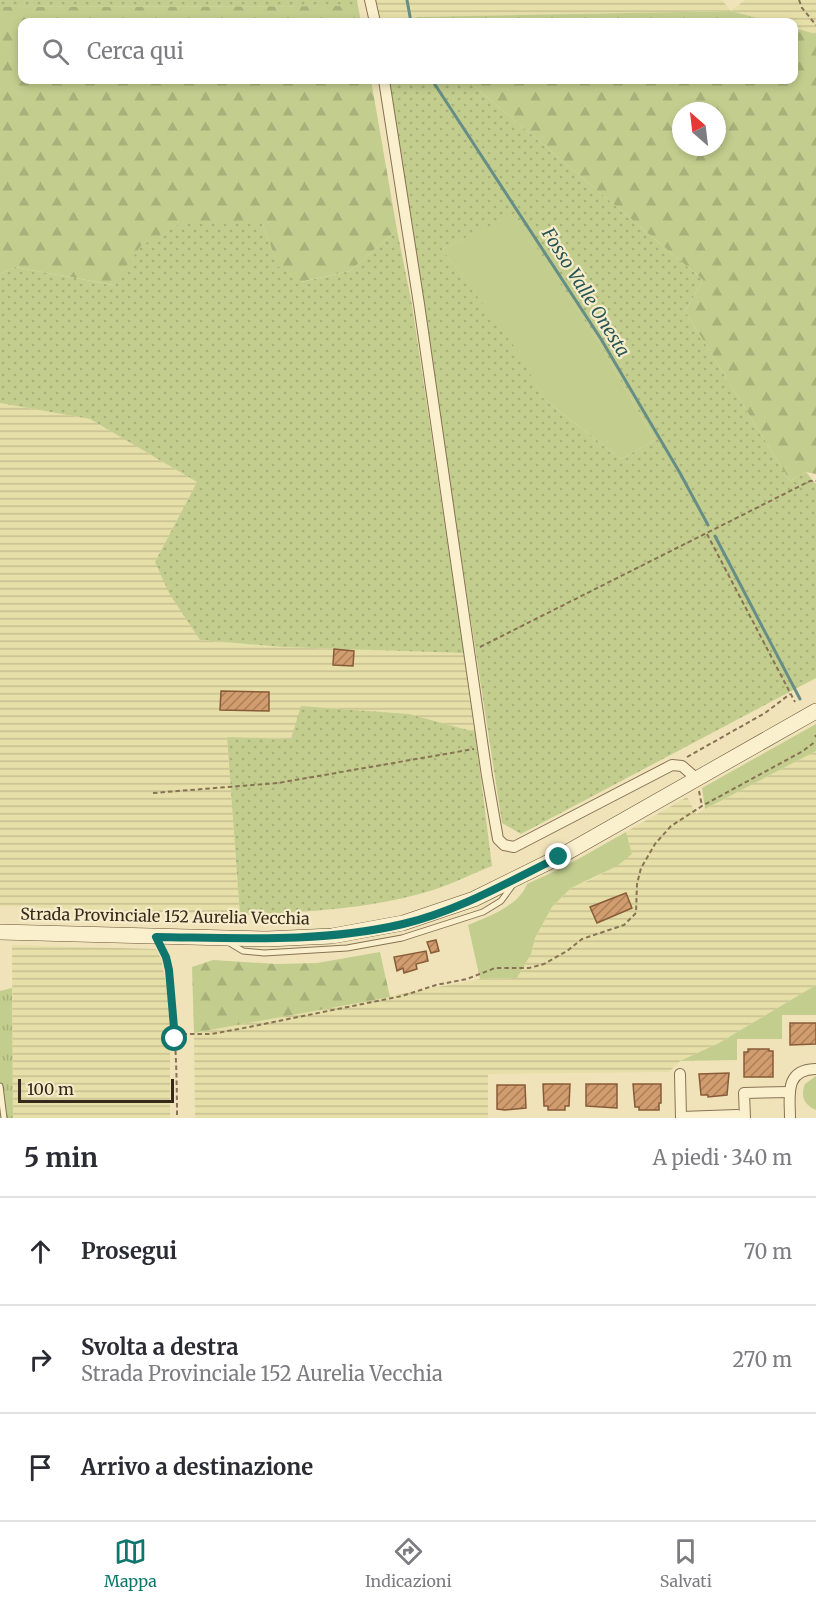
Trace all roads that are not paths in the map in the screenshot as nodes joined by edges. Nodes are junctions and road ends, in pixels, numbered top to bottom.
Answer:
1 (370, 0) edge
2 (374, 18) edge
3 (385, 84) edge
4 (816, 711) edge
5 (697, 779) junction
6 (8, 932) edge
7 (0, 938) edge
8 (815, 1069) edge
9 (680, 1074) dead end
10 (0, 1086) edge
11 (790, 1092) junction
12 (4, 1118) edge
13 (681, 1118) edge
14 (742, 1118) edge
15 (790, 1118) edge

1 - 2 street
3 - 5 street
4 - 5 main road, Strada Provinciale 152 Aurelia Vecchia
5 - 6 main road, Strada Provinciale 152 Aurelia Vecchia
6 - 7 lane
8 - 11 street
9 - 13 street
10 - 12 lane
11 - 14 street
11 - 15 street
13 - 14 street

